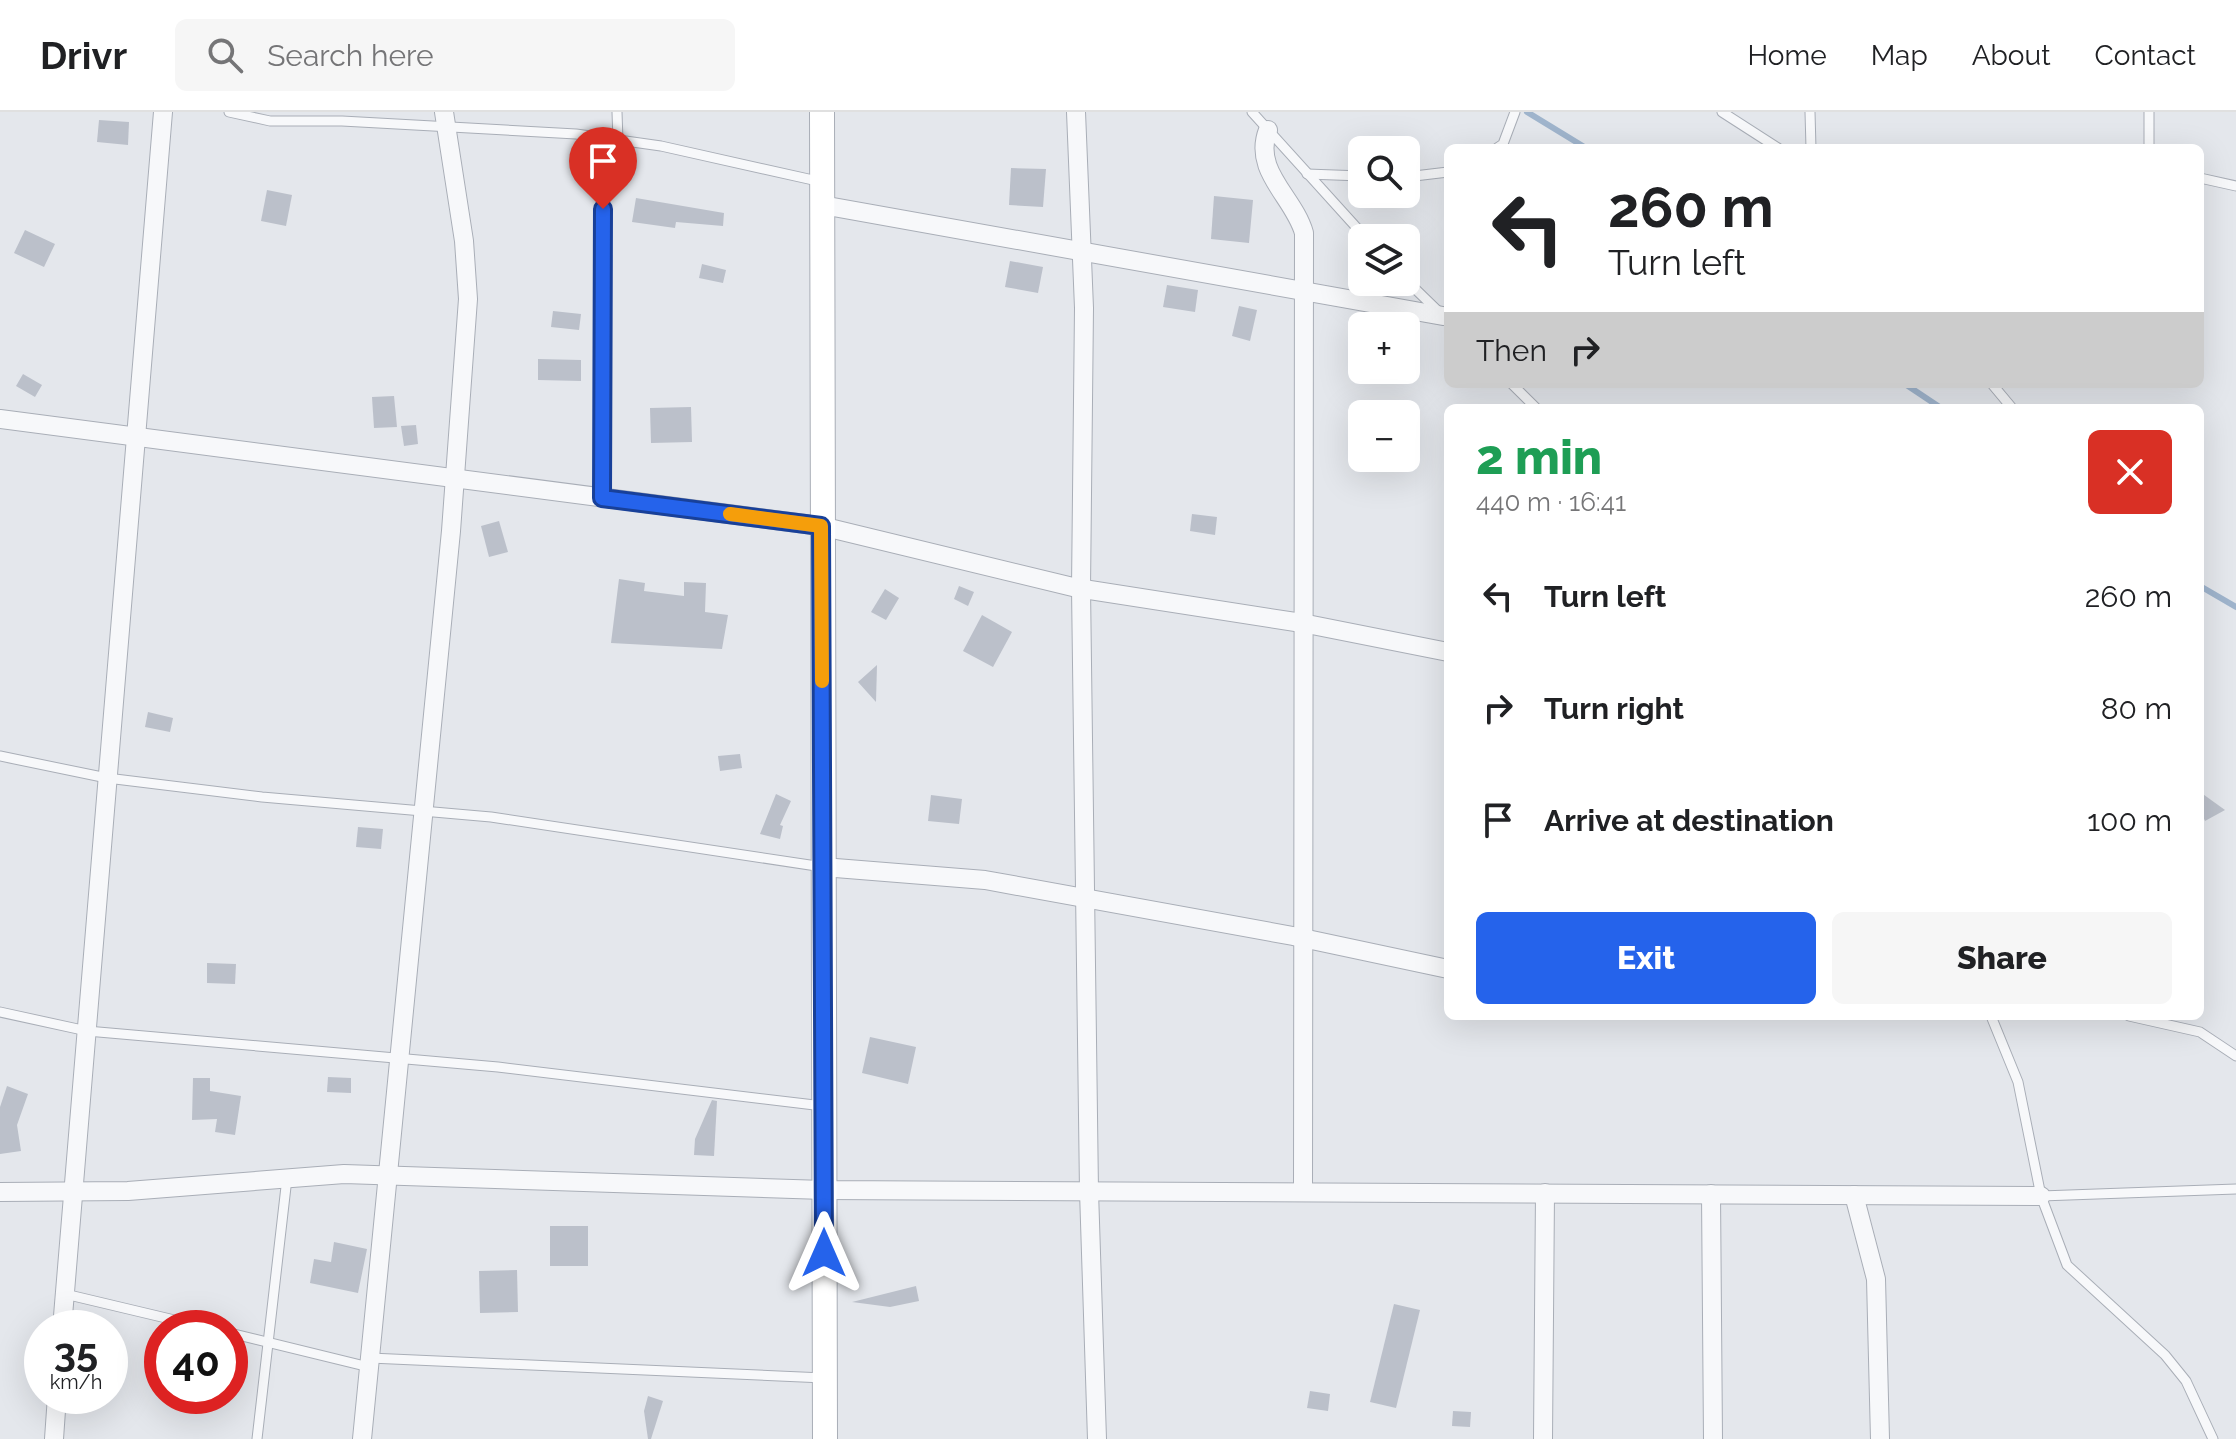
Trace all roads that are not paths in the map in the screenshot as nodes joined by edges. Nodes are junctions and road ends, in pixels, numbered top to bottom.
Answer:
1 (163, 112) edge
2 (229, 112) edge
3 (617, 112) edge
4 (822, 112) edge
5 (1076, 112) edge
6 (1252, 112) edge
7 (1515, 112) edge
8 (1722, 112) edge
9 (1810, 112) edge
10 (2149, 112) edge
11 (445, 120) edge
12 (1268, 130) junction
13 (618, 141) junction
14 (1503, 144) edge
15 (1772, 144) edge
16 (1811, 144) edge
17 (2149, 144) edge
18 (1444, 172) edge
19 (1307, 174) junction
20 (1348, 175) edge
21 (1420, 175) edge
22 (2204, 179) edge
23 (2236, 186) edge
24 (822, 194) junction
25 (1353, 224) edge
26 (1082, 254) junction
27 (1304, 293) junction
28 (1420, 294) edge
29 (1444, 318) edge
30 (1444, 319) edge
31 (1516, 388) edge
32 (1995, 388) edge
33 (1532, 404) edge
34 (2009, 404) edge
35 (0, 419) edge
36 (135, 437) junction
37 (455, 479) junction
38 (602, 498) junction
39 (821, 526) junction
40 (1081, 588) junction
41 (1304, 624) junction
42 (1444, 651) edge
43 (0, 756) edge
44 (107, 778) junction
45 (424, 811) junction
46 (823, 867) junction
47 (1085, 898) junction
48 (1303, 938) junction
49 (1444, 968) edge
50 (0, 1012) edge
51 (1993, 1020) edge
52 (2147, 1020) edge
53 (87, 1031) junction
54 (2236, 1056) edge
55 (400, 1058) junction
56 (823, 1107) junction
57 (388, 1177) junction
58 (287, 1178) junction
59 (2236, 1189) edge
60 (824, 1190) junction
61 (73, 1191) junction
62 (1089, 1191) junction
63 (0, 1192) edge
64 (1303, 1192) junction
65 (1545, 1193) junction
66 (1711, 1194) junction
67 (1854, 1195) junction
68 (2041, 1196) junction
69 (65, 1294) junction
70 (64, 1310) edge
71 (144, 1313) edge
72 (248, 1337) edge
73 (268, 1342) junction
74 (370, 1362) junction
75 (824, 1378) junction
76 (56, 1414) edge
77 (54, 1439) edge
78 (257, 1439) edge
79 (362, 1439) edge
80 (825, 1439) edge
81 (1097, 1439) edge
82 (1543, 1439) edge
83 (1713, 1439) edge
84 (1880, 1439) edge
85 (2213, 1439) edge

1 - 36 street
2 - 11 lane
3 - 13 lane
4 - 24 street
5 - 26 street
6 - 12 lane
7 - 14 lane
8 - 15 lane
9 - 16 lane
10 - 17 lane
11 - 13 lane
11 - 37 street
12 - 19 lane
12 - 27 street
13 - 24 lane
13 - 38 lane
18 - 21 lane
19 - 20 lane
19 - 25 lane
22 - 23 lane
24 - 26 street
24 - 39 street
26 - 27 street
26 - 40 street
27 - 30 street
27 - 41 street
28 - 29 lane
31 - 33 lane
32 - 34 lane
35 - 36 street
36 - 37 street
36 - 44 street
37 - 38 street
37 - 45 street
38 - 39 street
39 - 40 street
39 - 46 street
40 - 41 street
40 - 47 street
41 - 42 street
41 - 48 street
43 - 44 lane
44 - 45 lane
44 - 53 street
45 - 46 lane
45 - 55 street
46 - 47 street
46 - 56 street
47 - 48 street
47 - 62 street
48 - 49 street
48 - 64 street
50 - 53 lane
51 - 68 lane
52 - 54 lane
53 - 55 lane
53 - 61 street
55 - 56 lane
55 - 57 street
56 - 60 street
57 - 58 street
57 - 60 street
57 - 74 street
58 - 61 street
58 - 73 lane
59 - 68 lane
60 - 62 street
60 - 75 street
61 - 63 street
61 - 69 street
62 - 64 street
62 - 81 street
64 - 65 street
65 - 66 street
65 - 82 street
66 - 67 street
66 - 83 street
67 - 68 street
67 - 84 street
68 - 85 lane
69 - 70 street
69 - 71 lane
72 - 73 lane
73 - 74 lane
73 - 78 lane
74 - 75 lane
74 - 79 street
75 - 80 street
76 - 77 street

